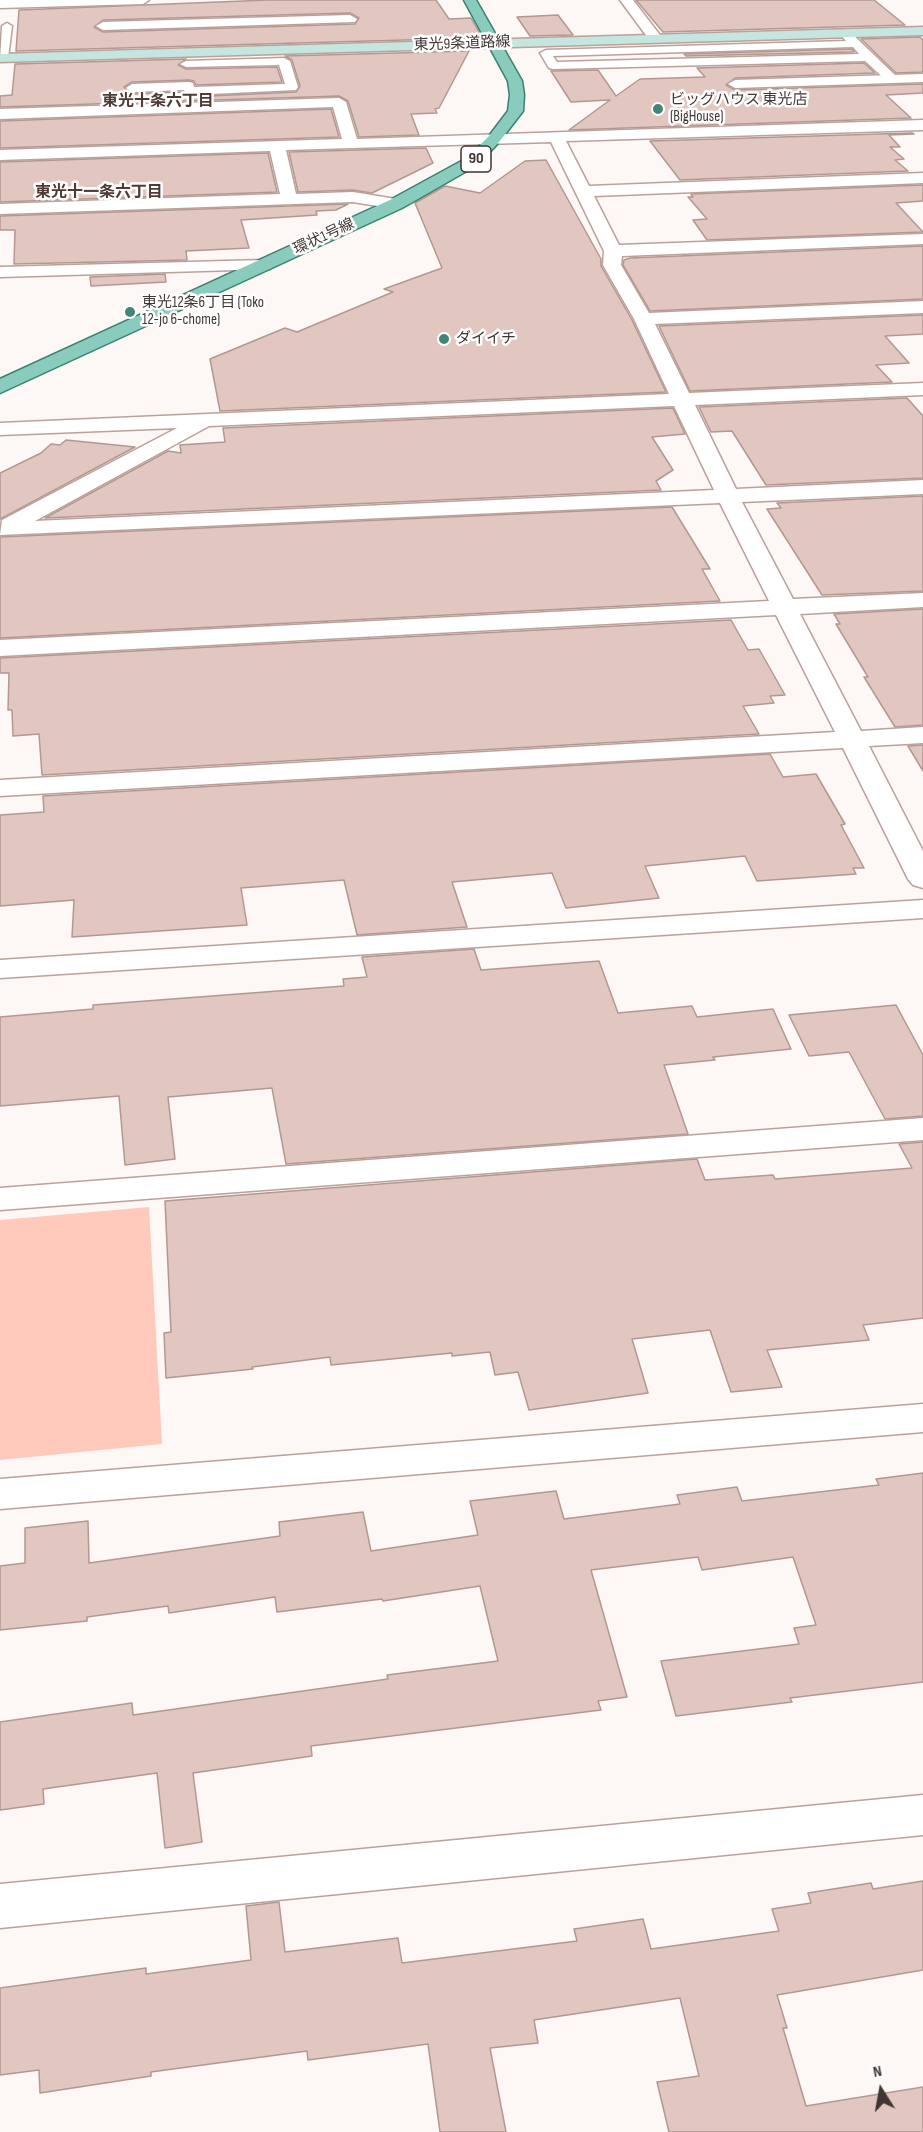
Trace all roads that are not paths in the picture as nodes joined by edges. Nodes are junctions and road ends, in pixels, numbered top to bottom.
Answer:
1 (143, 0) edge
2 (470, 0) edge
3 (626, 0) edge
4 (104, 1) edge
5 (0, 4) edge
6 (8, 26) dead end
7 (354, 28) junction
8 (923, 31) edge
9 (845, 33) junction
10 (656, 39) junction
11 (103, 40) junction
12 (493, 44) junction
13 (855, 44) junction
14 (868, 57) junction
15 (1, 58) edge
16 (185, 58) junction
17 (716, 61) junction
18 (553, 66) junction
19 (880, 68) junction
20 (731, 78) junction
21 (923, 78) edge
22 (892, 79) junction
23 (132, 88) dead end
24 (189, 88) junction
25 (191, 107) junction
26 (0, 114) edge
27 (923, 125) edge
28 (772, 130) junction
29 (556, 137) junction
30 (494, 139) junction
31 (351, 144) junction
32 (277, 146) junction
33 (0, 155) edge
34 (923, 178) edge
35 (582, 191) junction
36 (289, 199) junction
37 (396, 204) junction
38 (0, 209) edge
39 (923, 238) edge
40 (613, 250) junction
41 (264, 265) junction
42 (4, 274) edge
43 (923, 307) edge
44 (643, 319) junction
45 (0, 387) edge
46 (923, 389) edge
47 (683, 400) junction
48 (207, 421) junction
49 (0, 429) edge
50 (923, 487) edge
51 (728, 496) junction
52 (1, 530) edge
53 (923, 600) edge
54 (785, 607) junction
55 (0, 648) edge
56 (923, 735) edge
57 (852, 739) junction
58 (0, 788) edge
59 (923, 879) edge
60 (923, 909) edge
61 (0, 969) edge
62 (923, 1129) edge
63 (0, 1199) edge
64 (923, 1418) edge
65 (0, 1494) edge
66 (923, 1815) edge
67 (0, 1906) edge

1 - 4 street
2 - 12 main road, 環状1号線 / 90
3 - 10 street
4 - 5 street
4 - 11 street
6 - 15 lane
7 - 11 street
7 - 12 street, 東光9条道路線
7 - 16 street, 東光9条道路線
8 - 9 street, 東光9条道路線
9 - 10 street, 東光9条道路線
9 - 13 lane
10 - 12 street, 東光9条道路線
11 - 15 street, 東光9条道路線
11 - 16 street, 東光9条道路線
12 - 30 main road, 環状1号線 / 90
13 - 14 lane
13 - 18 lane
14 - 17 lane
14 - 19 lane
16 - 24 lane
16 - 24 lane
17 - 18 lane
17 - 20 lane
18 - 20 lane
19 - 20 lane
19 - 22 lane
20 - 22 street
20 - 28 street
21 - 22 street
23 - 24 lane
24 - 25 lane
25 - 26 street
25 - 31 street
27 - 28 street
28 - 29 street
29 - 30 street
29 - 35 street
30 - 31 street
30 - 37 main road, 環状1号線 / 90
31 - 32 street
32 - 33 street
32 - 36 street
34 - 35 street
35 - 40 street
36 - 37 street
36 - 38 street
37 - 41 main road, 環状1号線 / 90
39 - 40 street
40 - 44 street
41 - 42 street
41 - 45 main road, 環状1号線 / 90
43 - 44 street
44 - 47 street
46 - 47 street
47 - 48 street
47 - 51 street
48 - 49 street
48 - 52 street
50 - 51 street
51 - 52 street
51 - 54 street
53 - 54 street
54 - 55 street
54 - 57 street
56 - 57 street
57 - 58 street
57 - 59 street
60 - 61 street
62 - 63 street
64 - 65 street
66 - 67 street

